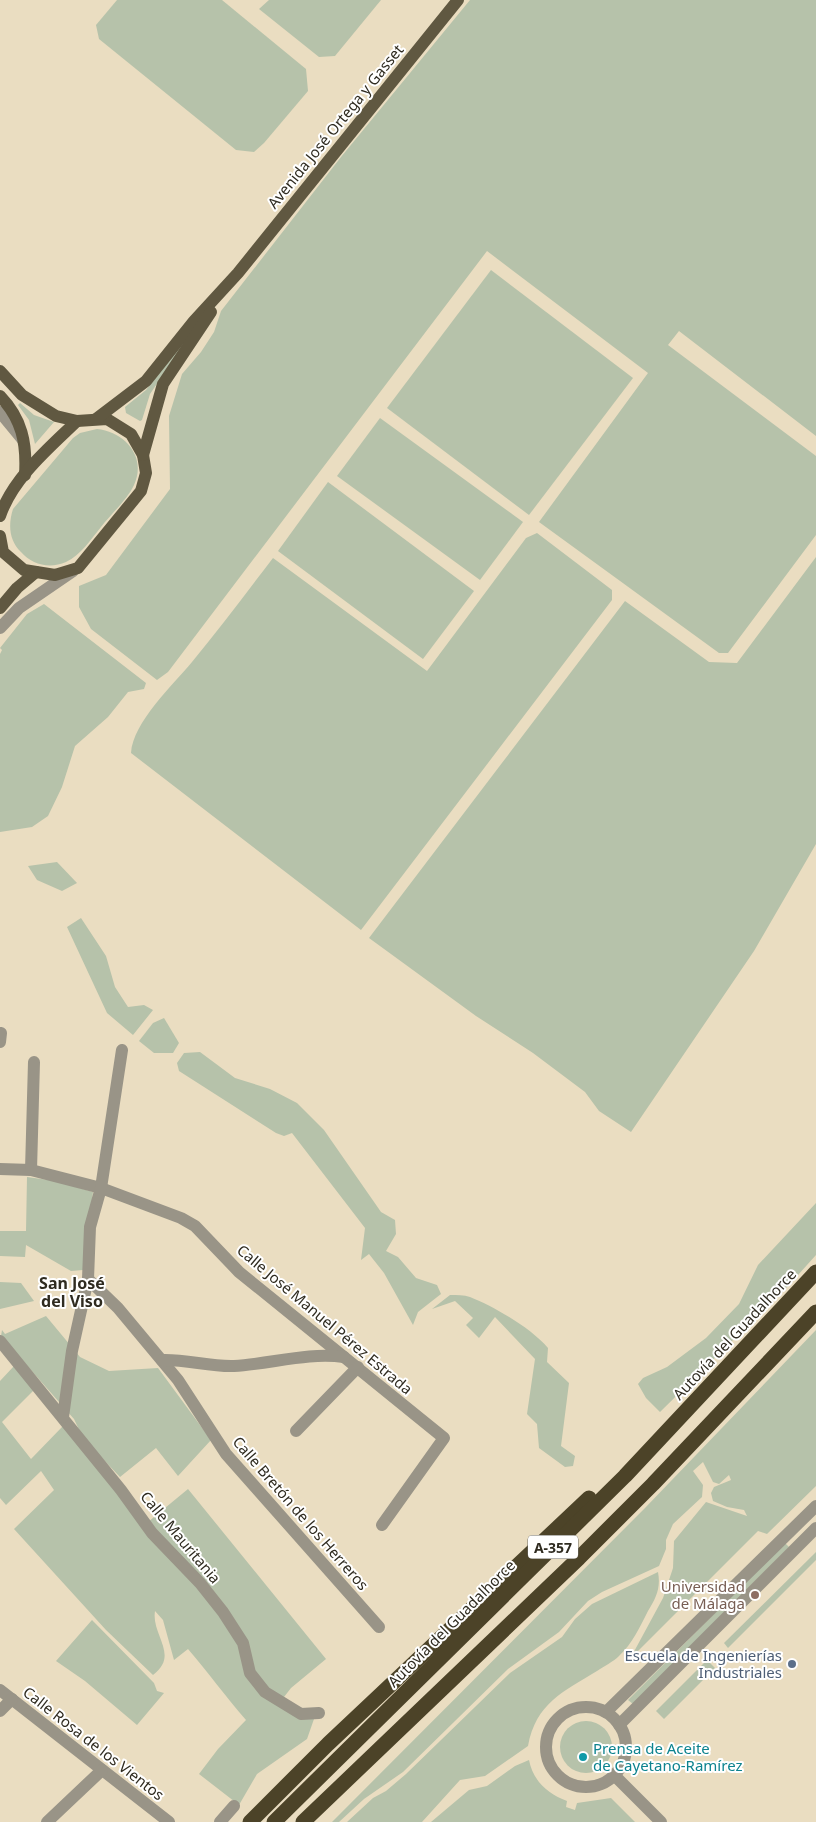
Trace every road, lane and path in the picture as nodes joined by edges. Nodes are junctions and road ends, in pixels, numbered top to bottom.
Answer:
1 (458, 0) edge
2 (238, 273) junction
3 (0, 371) edge
4 (0, 396) edge
5 (0, 412) edge
6 (96, 419) junction
7 (77, 421) junction
8 (23, 440) junction
9 (143, 455) junction
10 (25, 474) junction
11 (0, 516) edge
12 (0, 536) edge
13 (2, 555) edge
14 (78, 568) junction
15 (36, 572) junction
16 (0, 608) edge
17 (0, 628) edge
18 (122, 1050) dead end
19 (34, 1062) dead end
20 (0, 1169) edge
21 (31, 1170) junction
22 (101, 1188) junction
23 (816, 1272) edge
24 (88, 1279) junction
25 (816, 1312) edge
26 (0, 1341) edge
27 (344, 1357) junction
28 (162, 1360) junction
29 (358, 1367) junction
30 (707, 1388) junction
31 (63, 1417) junction
32 (296, 1432) dead end
33 (816, 1506) edge
34 (382, 1526) dead end
35 (816, 1528) edge
36 (379, 1627) dead end
37 (0, 1690) edge
38 (443, 1690) junction
39 (12, 1699) junction
40 (0, 1711) edge
41 (319, 1712) dead end
42 (606, 1712) junction
43 (619, 1725) junction
44 (102, 1770) junction
45 (614, 1775) junction
46 (234, 1806) dead end
47 (47, 1822) edge
48 (169, 1822) edge
49 (220, 1822) edge
50 (250, 1822) edge
51 (274, 1822) edge
52 (303, 1822) edge
53 (313, 1822) edge
54 (661, 1822) edge

1 - 2 main road, Avenida José Ortega y Gasset
2 - 6 main road, Avenida José Ortega y Gasset
2 - 9 main road, Avenida José Ortega y Gasset
3 - 7 main road
4 - 8 main road
5 - 8 street
6 - 7 main road
6 - 9 main road
7 - 10 main road
8 - 10 main road
9 - 14 main road
10 - 11 main road
12 - 13 main road
13 - 15 main road
14 - 15 main road
14 - 17 street
15 - 16 main road
18 - 22 street
19 - 21 street
20 - 21 street, Calle José Manuel Pérez Estrada
21 - 22 street, Calle José Manuel Pérez Estrada
22 - 24 street
22 - 27 street, Calle José Manuel Pérez Estrada
23 - 30 highway, Autovía del Guadalhorce / A-357
24 - 28 street, Calle Bretón de los Herreros
24 - 31 street
25 - 38 highway, A-357
26 - 31 street, Calle Mauritania
27 - 28 street
27 - 29 street, Calle José Manuel Pérez Estrada
28 - 36 street, Calle Bretón de los Herreros
29 - 32 street
29 - 34 street, Calle José Manuel Pérez Estrada
30 - 50 highway
30 - 51 highway, Autovía del Guadalhorce / A-357
31 - 41 street, Calle Mauritania
33 - 42 street
35 - 43 street
37 - 39 street, Calle Rosa de los Vientos
38 - 52 highway, A-357
38 - 53 highway
39 - 40 street
39 - 44 street, Calle Rosa de los Vientos
42 - 43 street
42 - 45 street
43 - 45 street
44 - 47 street
44 - 48 street, Calle Rosa de los Vientos
45 - 54 street
46 - 49 street

